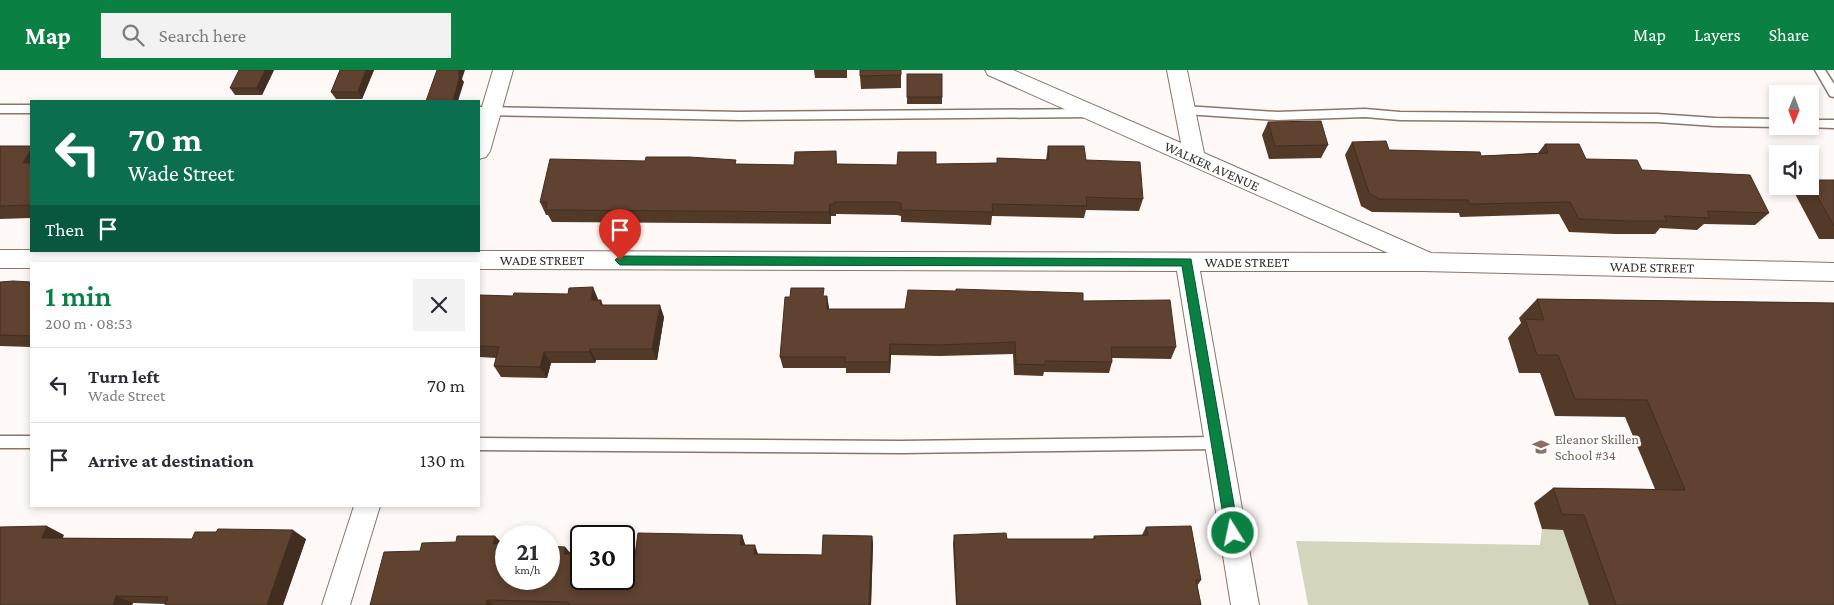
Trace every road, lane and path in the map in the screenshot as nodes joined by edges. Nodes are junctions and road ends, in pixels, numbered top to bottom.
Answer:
1 (503, 70) edge
2 (995, 70) edge
3 (1177, 70) edge
4 (1820, 70) edge
5 (1834, 93) edge
6 (0, 109) edge
7 (30, 109) edge
8 (1185, 110) junction
9 (485, 111) edge
10 (1092, 113) junction
11 (1769, 123) edge
12 (1819, 124) edge
13 (1834, 124) edge
14 (480, 144) edge
15 (1194, 158) junction
16 (445, 258) edge
17 (0, 259) edge
18 (1187, 262) junction
19 (1430, 262) junction
20 (1834, 272) edge
21 (0, 442) edge
22 (30, 442) edge
23 (1217, 443) junction
24 (480, 444) edge
25 (367, 507) edge
26 (336, 605) edge
27 (1245, 605) edge

1 - 9 street
2 - 10 street, WALKER AVENUE
3 - 8 street
4 - 5 lane
6 - 7 lane
8 - 11 lane
8 - 15 street
9 - 10 lane
9 - 14 street
10 - 15 street, WALKER AVENUE
12 - 13 lane
15 - 19 street, WALKER AVENUE
16 - 17 street, WADE STREET
16 - 18 street, WADE STREET
18 - 19 street, WADE STREET
18 - 23 street
19 - 20 street, WADE STREET
21 - 22 lane
23 - 24 lane
23 - 27 street
25 - 26 street

